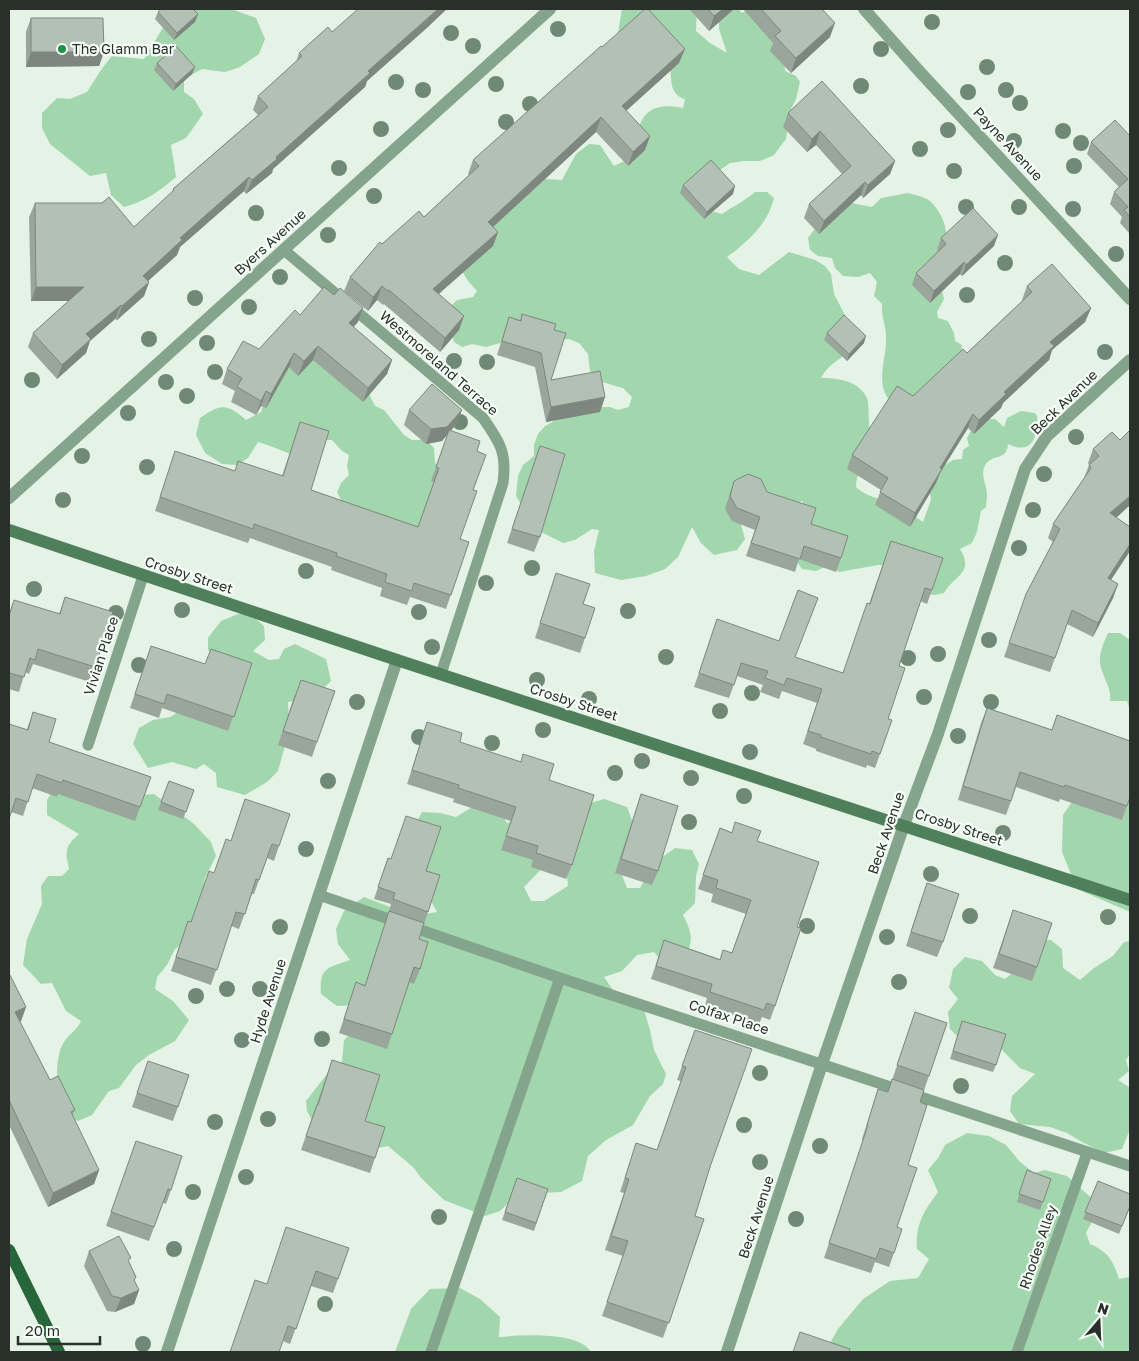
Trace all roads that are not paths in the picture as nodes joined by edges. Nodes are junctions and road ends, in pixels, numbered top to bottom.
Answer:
1 (550, 9) edge
2 (864, 9) edge
3 (284, 250) junction
4 (1130, 299) edge
5 (1130, 360) edge
6 (9, 498) edge
7 (9, 530) edge
8 (143, 576) junction
9 (397, 660) junction
10 (441, 674) junction
11 (88, 745) dead end
12 (904, 825) junction
13 (319, 895) junction
14 (1130, 900) edge
15 (560, 978) junction
16 (822, 1064) junction
17 (1087, 1152) junction
18 (1130, 1166) edge
19 (9, 1250) edge
20 (59, 1352) edge
21 (167, 1352) edge
22 (431, 1352) edge
23 (727, 1352) edge
24 (1017, 1352) edge

1 - 3 street, Byers Avenue
2 - 4 street, Payne Avenue
3 - 6 street, Byers Avenue
3 - 10 lane, Westmoreland Terrace
5 - 12 street, Beck Avenue
7 - 8 street, Crosby Street
8 - 9 street, Crosby Street
8 - 11 lane, Vivian Place
9 - 10 street, Crosby Street
9 - 13 street, Hyde Avenue
10 - 12 street, Crosby Street
12 - 14 street, Crosby Street
12 - 16 street, Beck Avenue
13 - 15 lane, Colfax Place
13 - 21 street, Hyde Avenue
15 - 16 lane, Colfax Place
15 - 22 lane
16 - 17 lane, Colfax Place
16 - 23 street, Beck Avenue
17 - 18 lane, Colfax Place
17 - 24 lane, Rhodes Alley
19 - 20 main road

